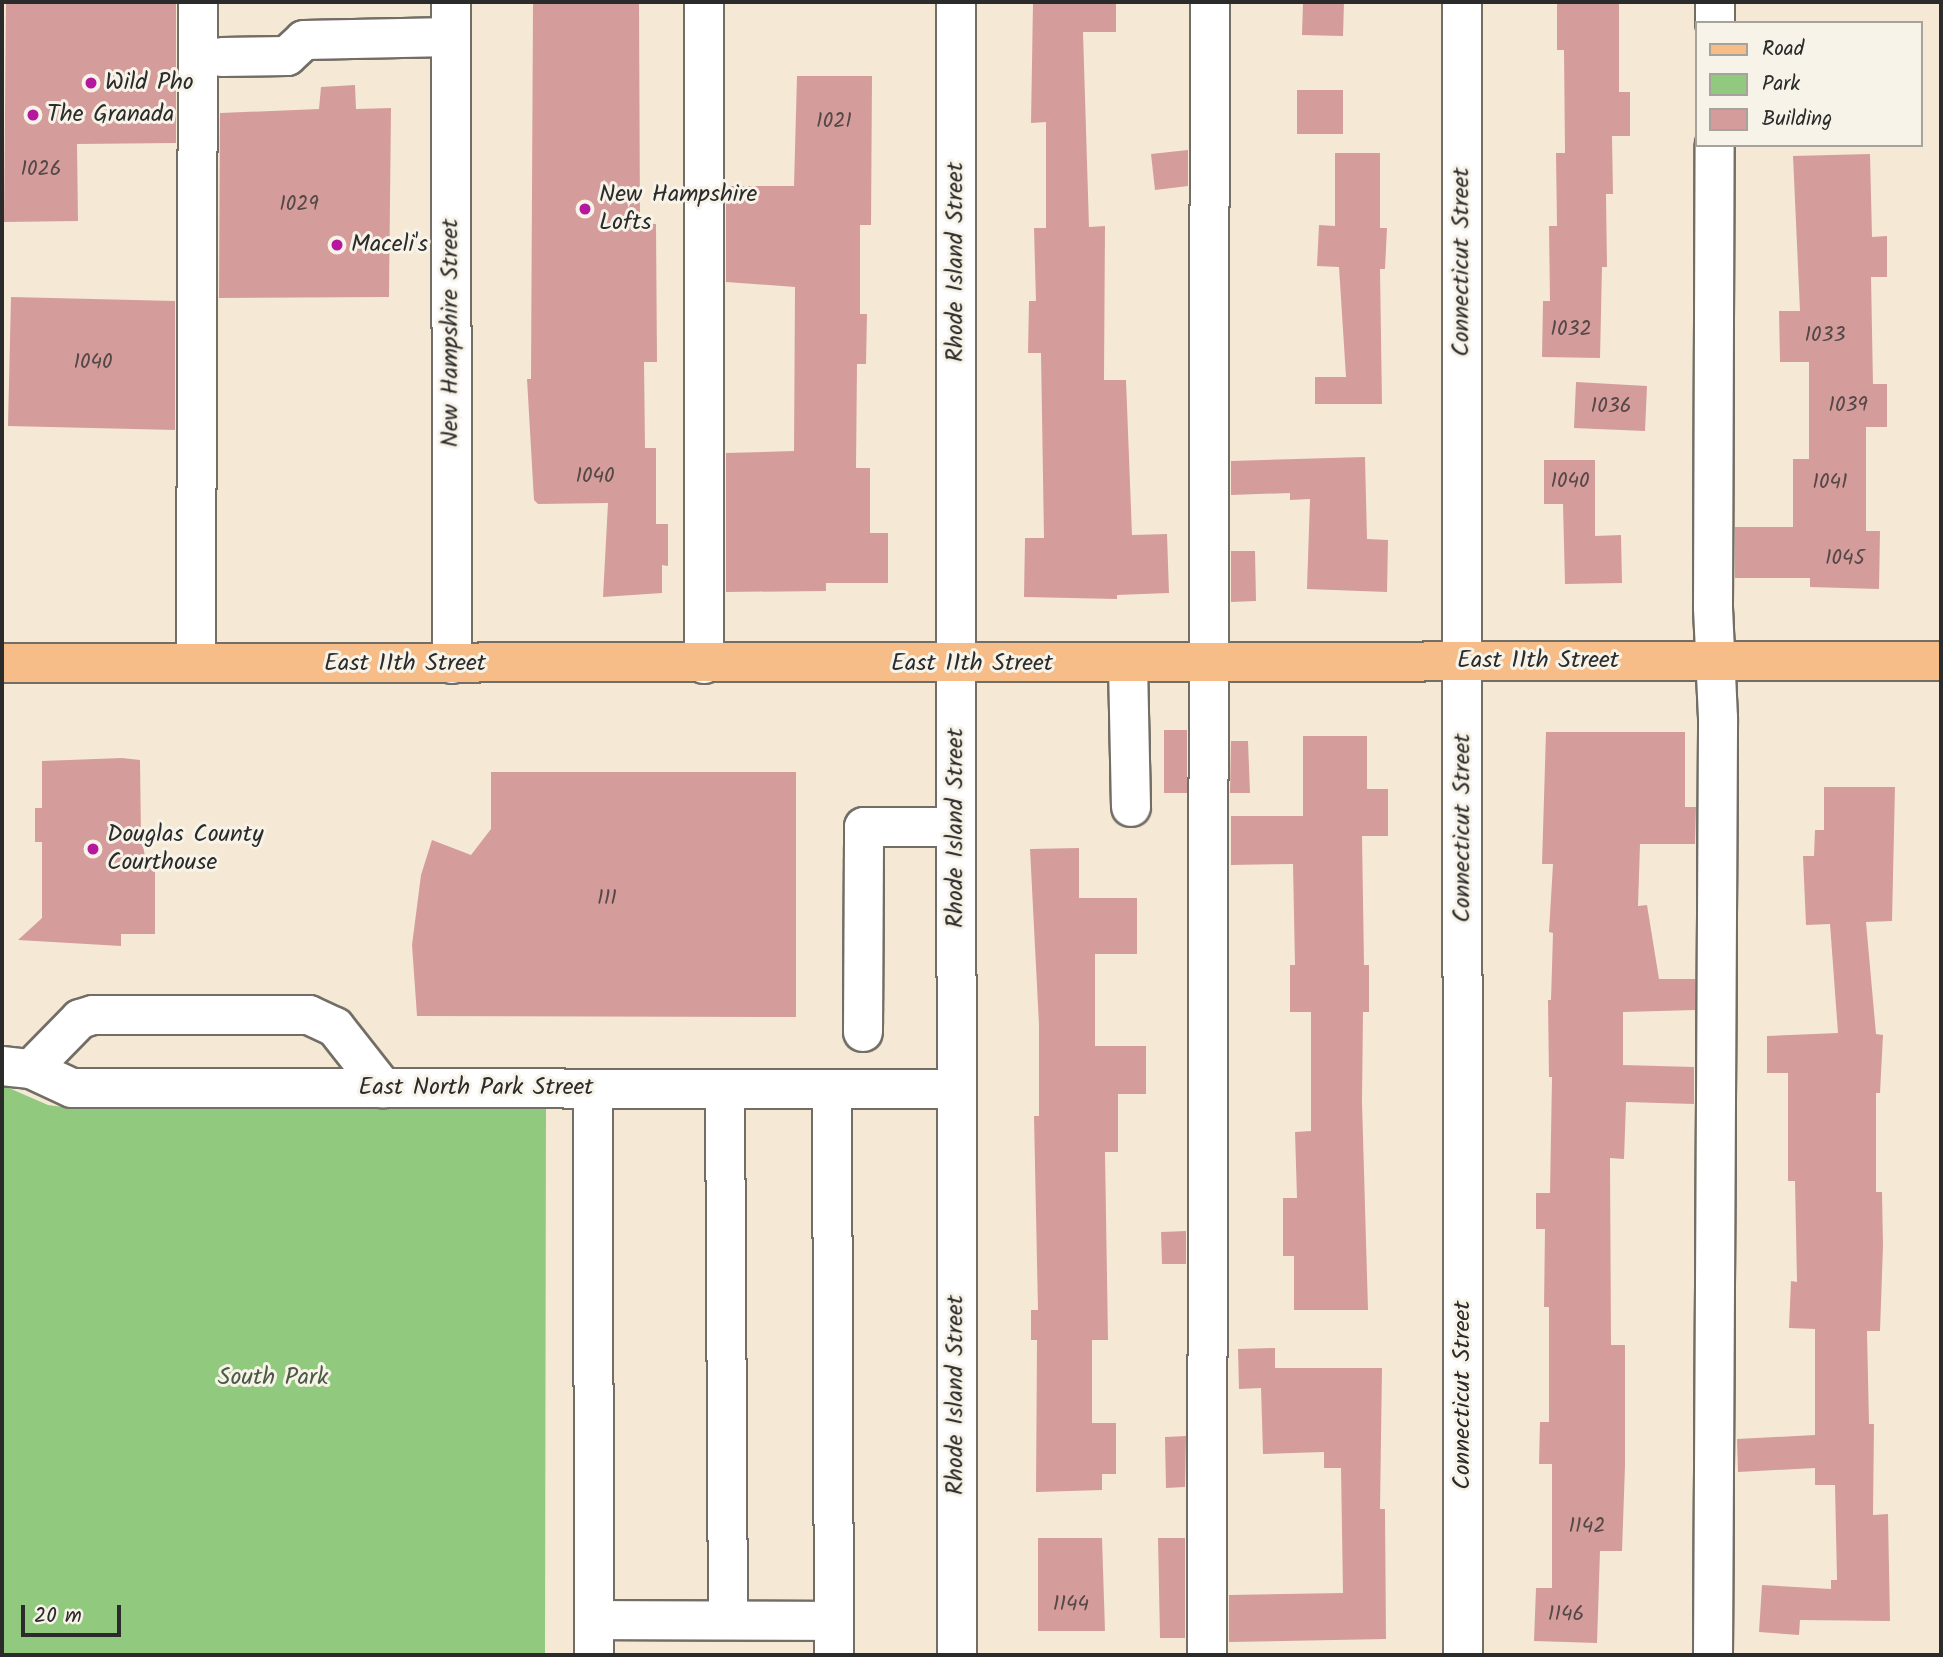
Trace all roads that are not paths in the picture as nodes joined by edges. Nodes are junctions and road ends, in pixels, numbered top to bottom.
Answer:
1 (198, 2) edge
2 (704, 2) edge
3 (956, 2) edge
4 (1210, 2) edge
5 (1462, 2) edge
6 (1715, 2) edge
7 (451, 19) edge
8 (1715, 21) edge
9 (222, 57) dead end
10 (1715, 147) edge
11 (1462, 661) junction
12 (1716, 661) junction
13 (1941, 661) edge
14 (2, 663) edge
15 (196, 663) junction
16 (1212, 663) junction
17 (452, 664) junction
18 (704, 664) junction
19 (956, 664) junction
20 (1128, 664) junction
21 (1131, 807) dead end
22 (956, 827) junction
23 (863, 1032) dead end
24 (16, 1068) edge
25 (383, 1088) junction
26 (593, 1089) junction
27 (725, 1089) junction
28 (832, 1089) junction
29 (956, 1089) junction
30 (728, 1620) junction
31 (594, 1638) edge
32 (834, 1638) edge
33 (957, 1655) edge
34 (1207, 1655) edge
35 (1463, 1655) edge
36 (1713, 1655) edge

1 - 15 street
2 - 18 street
3 - 19 street, Rhode Island Street
4 - 16 street
5 - 11 street, Connecticut Street
6 - 8 street
7 - 9 street
7 - 17 street, New Hampshire Street
10 - 12 street
11 - 12 main road, East 11th Street
11 - 16 main road, East 11th Street
11 - 35 street, Connecticut Street
12 - 13 main road, East 11th Street
12 - 36 street
14 - 15 main road, East 11th Street
15 - 17 main road, East 11th Street
16 - 20 main road, East 11th Street
16 - 34 street
17 - 18 main road, East 11th Street
18 - 19 main road, East 11th Street
19 - 20 main road, East 11th Street
19 - 22 street, Rhode Island Street
20 - 21 street
22 - 23 street
22 - 29 street, Rhode Island Street
24 - 25 street, East North Park Street
24 - 25 street
25 - 26 street, East North Park Street
26 - 27 street, East North Park Street
26 - 31 street
27 - 28 street, East North Park Street
27 - 30 street
28 - 29 street, East North Park Street
28 - 32 street
29 - 33 street, Rhode Island Street
30 - 31 street
30 - 32 street

